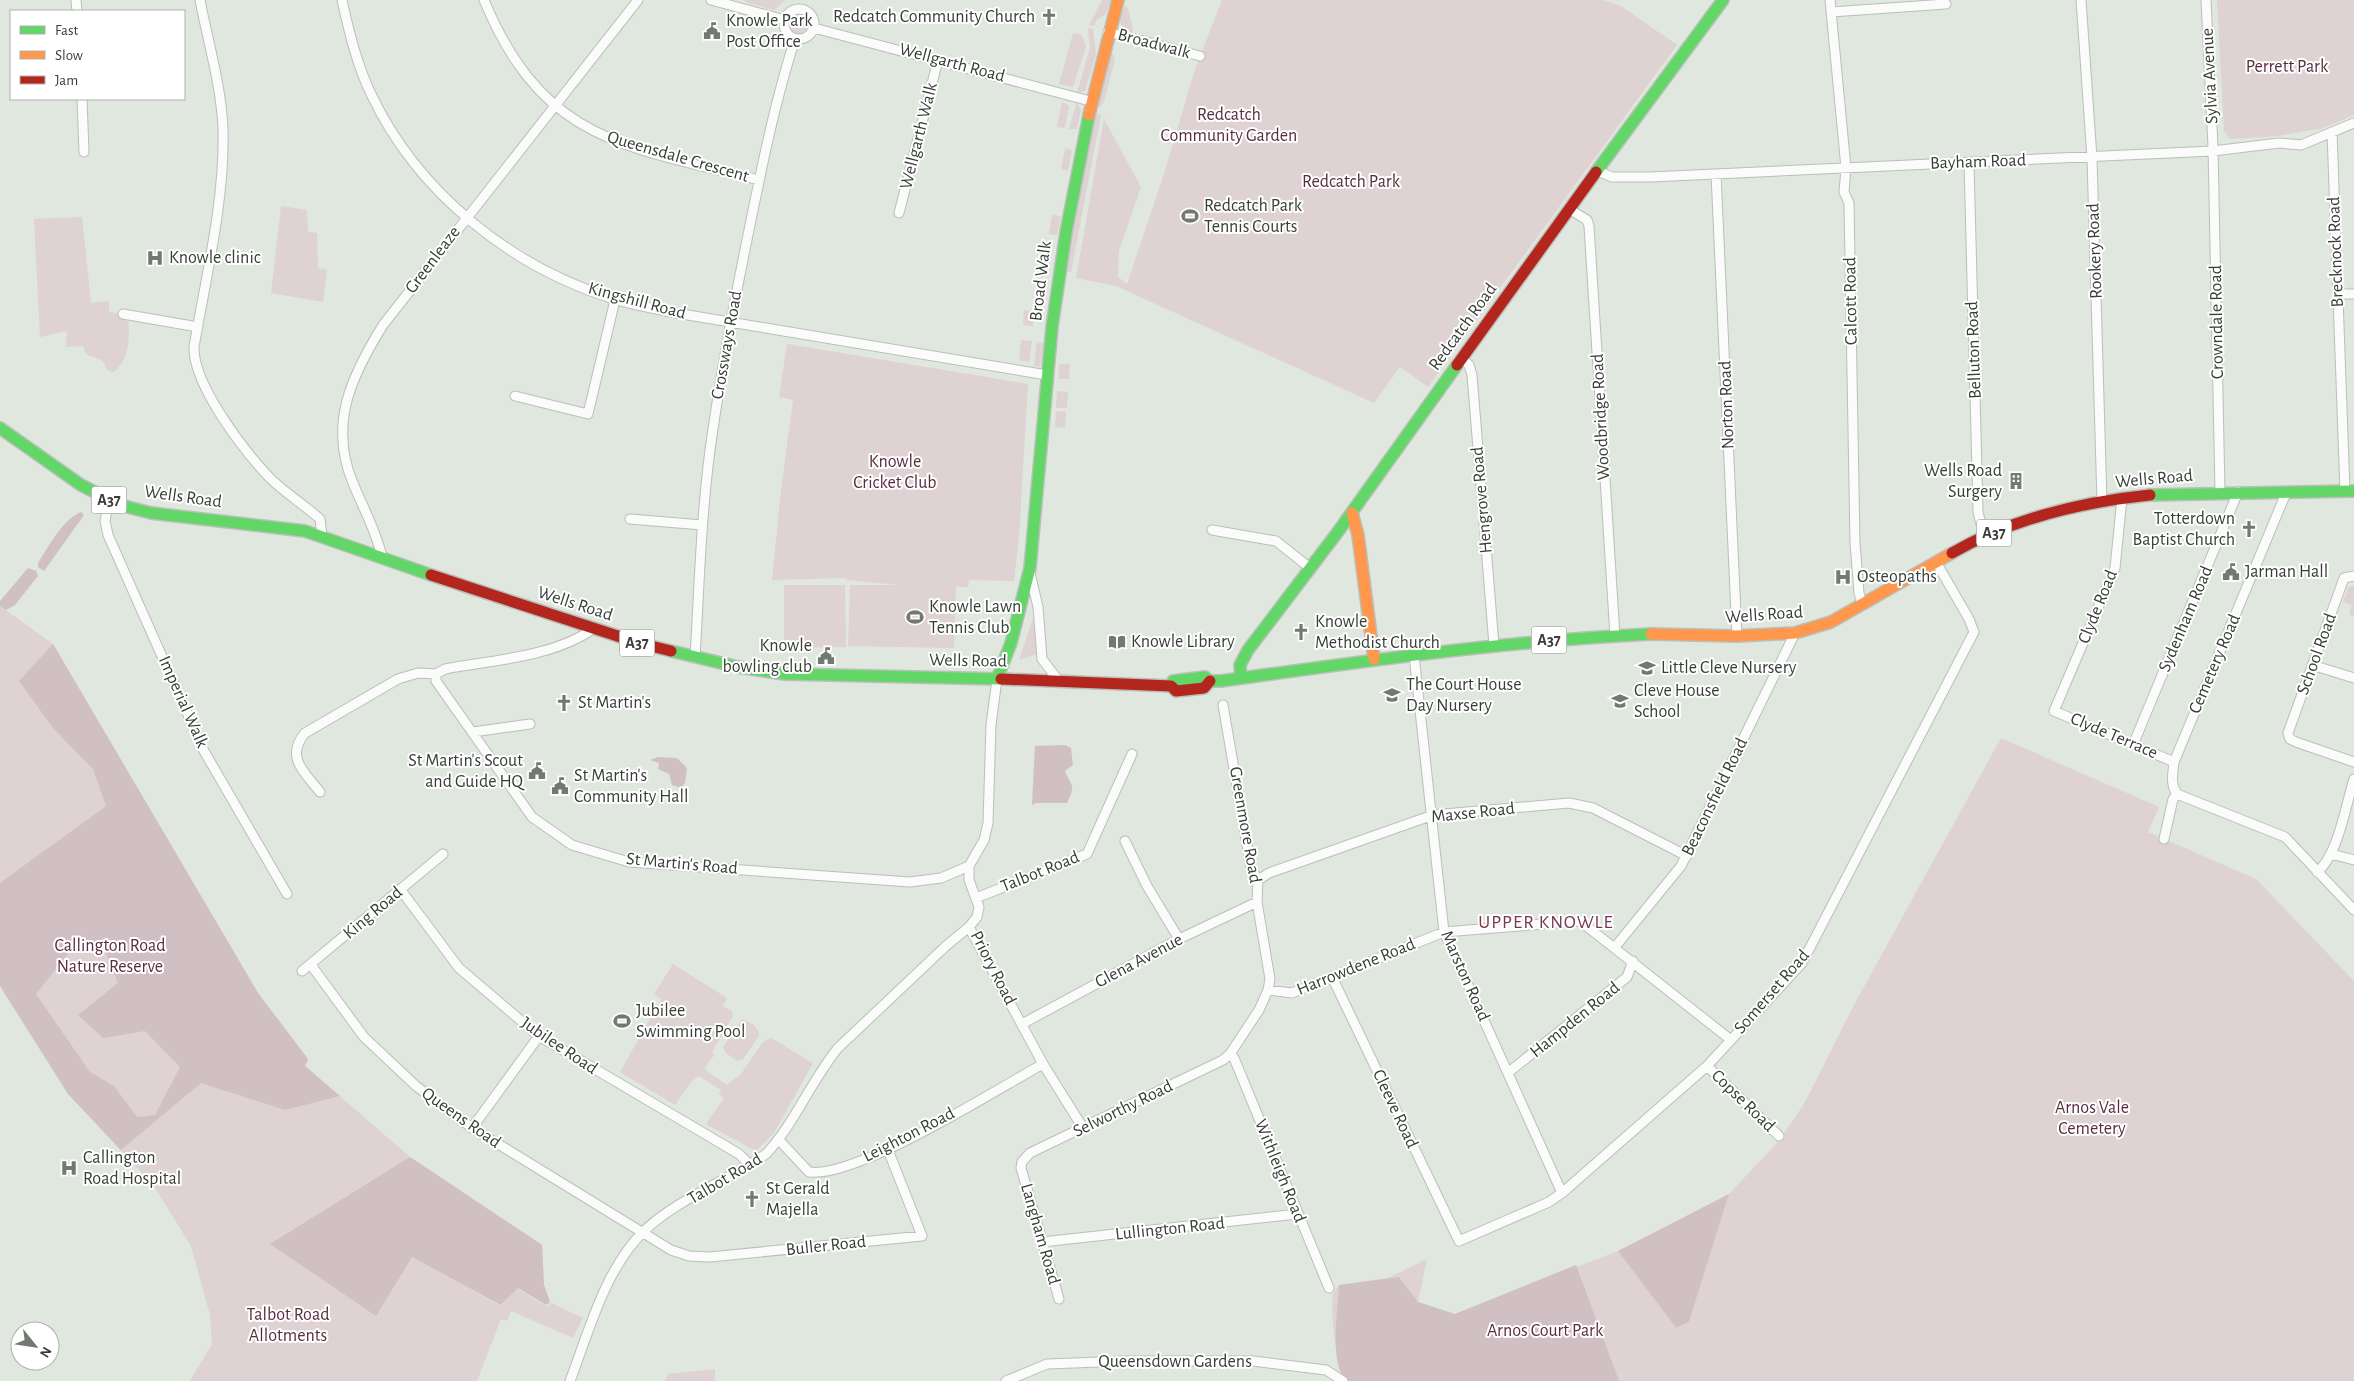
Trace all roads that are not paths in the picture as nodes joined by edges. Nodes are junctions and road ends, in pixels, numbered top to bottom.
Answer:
1 (200, 0) edge
2 (342, 0) edge
3 (484, 0) edge
4 (638, 0) edge
5 (711, 0) edge
6 (805, 0) edge
7 (1118, 0) edge
8 (1724, 0) edge
9 (1830, 0) edge
10 (2081, 0) edge
11 (2206, 0) edge
12 (1946, 4) dead end
13 (802, 10) junction
14 (1831, 12) junction
15 (785, 20) junction
16 (814, 28) junction
17 (1108, 32) junction
18 (795, 39) junction
19 (1200, 56) dead end
20 (938, 60) junction
21 (82, 100) edge
22 (1090, 101) junction
23 (554, 106) junction
24 (2354, 123) edge
25 (2332, 132) junction
26 (2213, 151) junction
27 (84, 152) dead end
28 (2092, 158) junction
29 (1969, 163) junction
30 (1846, 168) junction
31 (1598, 171) junction
32 (1716, 174) junction
33 (759, 180) junction
34 (1569, 209) junction
35 (899, 213) dead end
36 (466, 218) junction
37 (2338, 294) junction
38 (2354, 294) edge
39 (615, 300) junction
40 (123, 314) dead end
41 (730, 322) junction
42 (198, 327) junction
43 (1462, 359) junction
44 (1047, 375) junction
45 (515, 396) dead end
46 (0, 428) edge
47 (2350, 491) edge
48 (2220, 492) junction
49 (2238, 492) junction
50 (2286, 493) junction
51 (2122, 498) junction
52 (110, 500) junction
53 (2102, 502) junction
54 (1352, 513) junction
55 (630, 519) dead end
56 (702, 525) junction
57 (1212, 530) dead end
58 (1337, 533) junction
59 (1358, 535) junction
60 (322, 536) junction
61 (1984, 536) junction
62 (382, 557) junction
63 (1936, 562) junction
64 (1310, 568) junction
65 (1030, 572) junction
66 (2354, 576) edge
67 (1862, 604) junction
68 (594, 628) junction
69 (1795, 633) junction
70 (1615, 636) junction
71 (1737, 636) junction
72 (1494, 645) junction
73 (1414, 655) junction
74 (695, 658) junction
75 (1374, 659) junction
76 (2312, 665) junction
77 (436, 674) junction
78 (1241, 678) junction
79 (2354, 678) edge
80 (997, 679) junction
81 (1058, 681) junction
82 (1224, 705) dead end
83 (2054, 711) joint
84 (530, 724) dead end
85 (473, 732) junction
86 (2134, 745) junction
87 (1132, 754) dead end
88 (2174, 762) junction
89 (2354, 762) edge
90 (2354, 779) edge
91 (320, 792) dead end
92 (2177, 794) junction
93 (1433, 815) junction
94 (2164, 839) dead end
95 (1125, 841) dead end
96 (442, 854) dead end
97 (2331, 854) junction
98 (1687, 856) junction
99 (2354, 860) edge
100 (970, 866) junction
101 (2317, 872) junction
102 (1258, 880) junction
103 (400, 889) junction
104 (287, 894) dead end
105 (976, 898) junction
106 (1257, 902) junction
107 (2354, 910) edge
108 (969, 927) junction
109 (1444, 932) junction
110 (1179, 939) junction
111 (1615, 947) junction
112 (1633, 961) junction
113 (311, 966) junction
114 (302, 971) dead end
115 (1332, 977) junction
116 (1268, 990) junction
117 (1022, 1024) junction
118 (539, 1036) junction
119 (1731, 1040) junction
120 (1230, 1054) junction
121 (1043, 1064) junction
122 (1707, 1066) junction
123 (1509, 1072) junction
124 (472, 1128) junction
125 (1083, 1128) junction
126 (1779, 1136) dead end
127 (780, 1140) junction
128 (888, 1150) junction
129 (750, 1165) junction
130 (1021, 1168) joint
131 (1562, 1192) junction
132 (1298, 1214) junction
133 (643, 1232) junction
134 (1459, 1241) joint
135 (1042, 1242) junction
136 (1329, 1288) dead end
137 (1059, 1299) dead end
138 (570, 1381) edge
139 (1006, 1381) edge
140 (1343, 1381) edge

1 - 42 street
2 - 36 street, Kingshill Road
3 - 23 street, Queensdale Crescent
4 - 23 street, Greenleaze
5 - 15 street
6 - 13 street
7 - 17 main road, Broad Walk
8 - 31 main road, Redcatch Road
9 - 14 street, Calcott Road
10 - 28 street, Rookery Road
11 - 26 street, Sylvia Avenue
12 - 14 street
13 - 15 street
13 - 16 street
14 - 30 street, Calcott Road
15 - 18 street
16 - 18 street
16 - 20 street, Wellgarth Road
17 - 19 street, Broadwalk
17 - 22 main road, Broad Walk
18 - 33 street, Crossways Road
20 - 22 street, Wellgarth Road
20 - 35 street, Wellgarth Walk
21 - 27 street
22 - 44 main road, Broad Walk
23 - 33 street, Queensdale Crescent
23 - 36 street, Greenleaze
24 - 25 street, Bayham Road
25 - 26 street, Bayham Road
25 - 37 street, Brecknock Road
26 - 28 street, Bayham Road
26 - 48 street, Crowndale Road
28 - 29 street, Bayham Road
28 - 53 street, Rookery Road
29 - 30 street, Bayham Road
29 - 61 street, Belluton Road
30 - 32 street, Bayham Road
30 - 67 street, Calcott Road
31 - 32 street, Bayham Road
31 - 34 main road, Redcatch Road
32 - 71 street, Norton Road
33 - 41 street, Crossways Road
34 - 43 main road, Redcatch Road
34 - 70 street, Woodbridge Road
36 - 39 street, Kingshill Road
36 - 62 street, Greenleaze
37 - 38 street
37 - 47 street, Brecknock Road
39 - 41 street, Kingshill Road
39 - 45 street
40 - 42 street
41 - 44 street, Kingshill Road
41 - 56 street, Crossways Road
42 - 60 street
43 - 54 main road, Redcatch Road
43 - 72 street, Hengrove Road
44 - 65 main road, Broad Walk
46 - 52 main road, Wells Road / A37
47 - 50 main road, Wells Road / A37
48 - 49 main road, Wells Road / A37
48 - 51 main road, Wells Road / A37
49 - 50 main road, Wells Road / A37
49 - 86 street, Sydenham Road
50 - 88 street, Cemetery Road
51 - 53 main road, Wells Road / A37
51 - 83 street, Clyde Road
52 - 60 main road, Wells Road / A37
52 - 104 street, Imperial Walk
53 - 61 main road, Wells Road / A37
54 - 58 main road, Redcatch Road
54 - 59 main road
55 - 56 street
56 - 74 street, Crossways Road
57 - 64 street
58 - 59 main road
58 - 64 main road, Redcatch Road
59 - 75 main road
60 - 62 main road, Wells Road / A37
61 - 63 main road, Wells Road / A37
62 - 68 main road, Wells Road / A37
63 - 67 main road, Wells Road / A37
63 - 119 street, Somerset Road
64 - 78 main road, Redcatch Road
65 - 80 main road, Broad Walk
65 - 81 street, Broad Walk
66 - 76 street, School Road
67 - 69 main road, Wells Road / A37
68 - 74 main road, Wells Road / A37
68 - 77 street
69 - 71 main road, Wells Road / A37
69 - 98 street, Beaconsfield Road
70 - 71 main road, Wells Road / A37
70 - 72 main road, Wells Road / A37
72 - 73 main road, Wells Road / A37
73 - 75 main road, Wells Road / A37
73 - 93 street, Marston Road
74 - 80 main road, Wells Road / A37
75 - 78 main road, Wells Road / A37
76 - 79 street
76 - 89 street, School Road
77 - 85 street, St Martin's Road
77 - 91 street
78 - 81 main road, Wells Road / A37
80 - 81 main road, Wells Road / A37
80 - 100 street
82 - 102 street, Greenmore Road
83 - 86 street, Clyde Terrace
84 - 85 street
85 - 100 street, St Martin's Road
86 - 88 street, Clyde Terrace
87 - 105 street, Talbot Road
88 - 92 street, Cemetery Road
90 - 97 street
92 - 94 street
92 - 101 street
93 - 98 street, Maxse Road
93 - 102 street, Maxse Road
93 - 109 street, Marston Road
95 - 110 street
96 - 103 street, King Road
97 - 99 street
97 - 101 street
98 - 111 street, Beaconsfield Road
100 - 105 street, Priory Road
101 - 107 street
102 - 106 street, Greenmore Road
103 - 113 street, King Road
103 - 118 street, Jubilee Road
105 - 108 street, Priory Road
106 - 110 street, Glena Avenue
106 - 116 street, Greenmore Road
108 - 117 street, Priory Road
108 - 127 street, Talbot Road
109 - 111 street, Harrowdene Road
109 - 115 street, Harrowdene Road
109 - 123 street, Marston Road
110 - 117 street, Glena Avenue
111 - 112 street, Harrowdene Road
112 - 119 street, Harrowdene Road
112 - 123 street, Hampden Road
113 - 114 street, King Road
113 - 124 street, Queens Road
115 - 116 street, Harrowdene Road
115 - 134 street, Cleeve Road
116 - 120 street, Greenmore Road
117 - 121 street, Priory Road
118 - 124 street
118 - 129 street, Jubilee Road
119 - 122 street, Somerset Road
120 - 125 street, Selworthy Road
120 - 132 street, Withleigh Road
121 - 125 street, Priory Road
121 - 128 street, Leighton Road
122 - 126 street, Copse Road
122 - 131 street, Somerset Road
123 - 131 street, Marston Road
124 - 133 street, Queens Road
125 - 130 street, Selworthy Road
127 - 128 street, Leighton Road
127 - 129 street, Talbot Road
128 - 133 street, Buller Road
129 - 133 street, Talbot Road
130 - 135 street, Langham Road
131 - 134 street, Somerset Road
132 - 135 street, Lullington Road
132 - 136 street, Withleigh Road
133 - 138 street, Talbot Road
135 - 137 street, Langham Road
139 - 140 street, Queensdown Gardens

